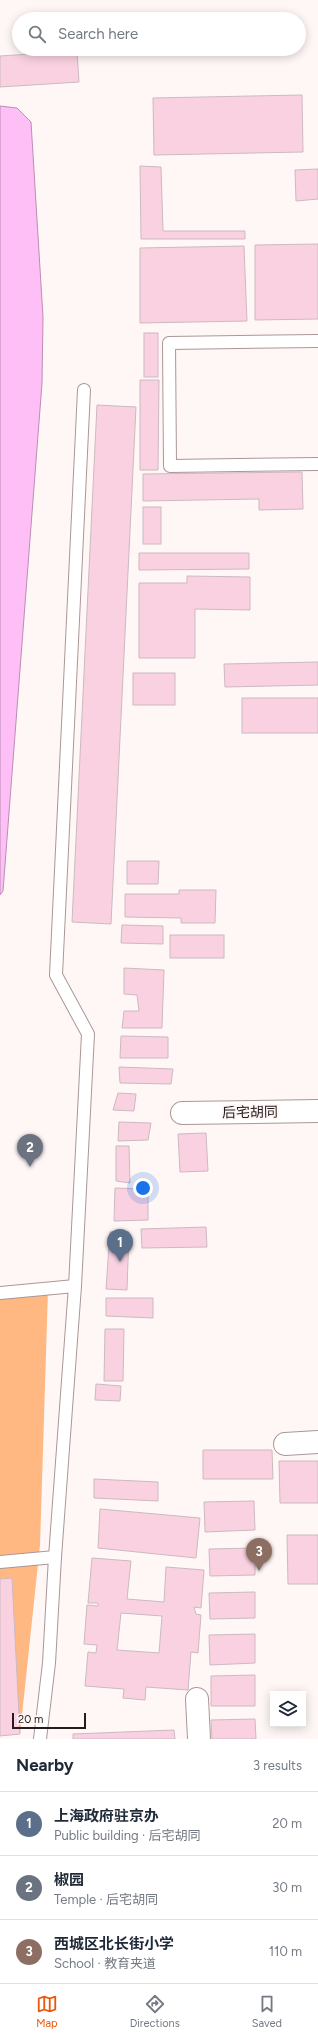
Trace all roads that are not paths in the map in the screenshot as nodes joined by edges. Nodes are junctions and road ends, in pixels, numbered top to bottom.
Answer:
1 (318, 341) edge
2 (84, 390) dead end
3 (318, 464) edge
4 (318, 1111) edge
5 (182, 1113) dead end
6 (75, 1286) junction
7 (0, 1292) edge
8 (318, 1442) edge
9 (285, 1444) dead end
10 (55, 1557) junction
11 (0, 1562) edge
12 (198, 1699) dead end
13 (40, 1739) edge
14 (199, 1739) edge

1 - 3 lane
2 - 6 lane
4 - 5 street, 后宅胡同
6 - 7 lane
6 - 10 lane
8 - 9 street
10 - 11 lane
10 - 13 lane
12 - 14 street

